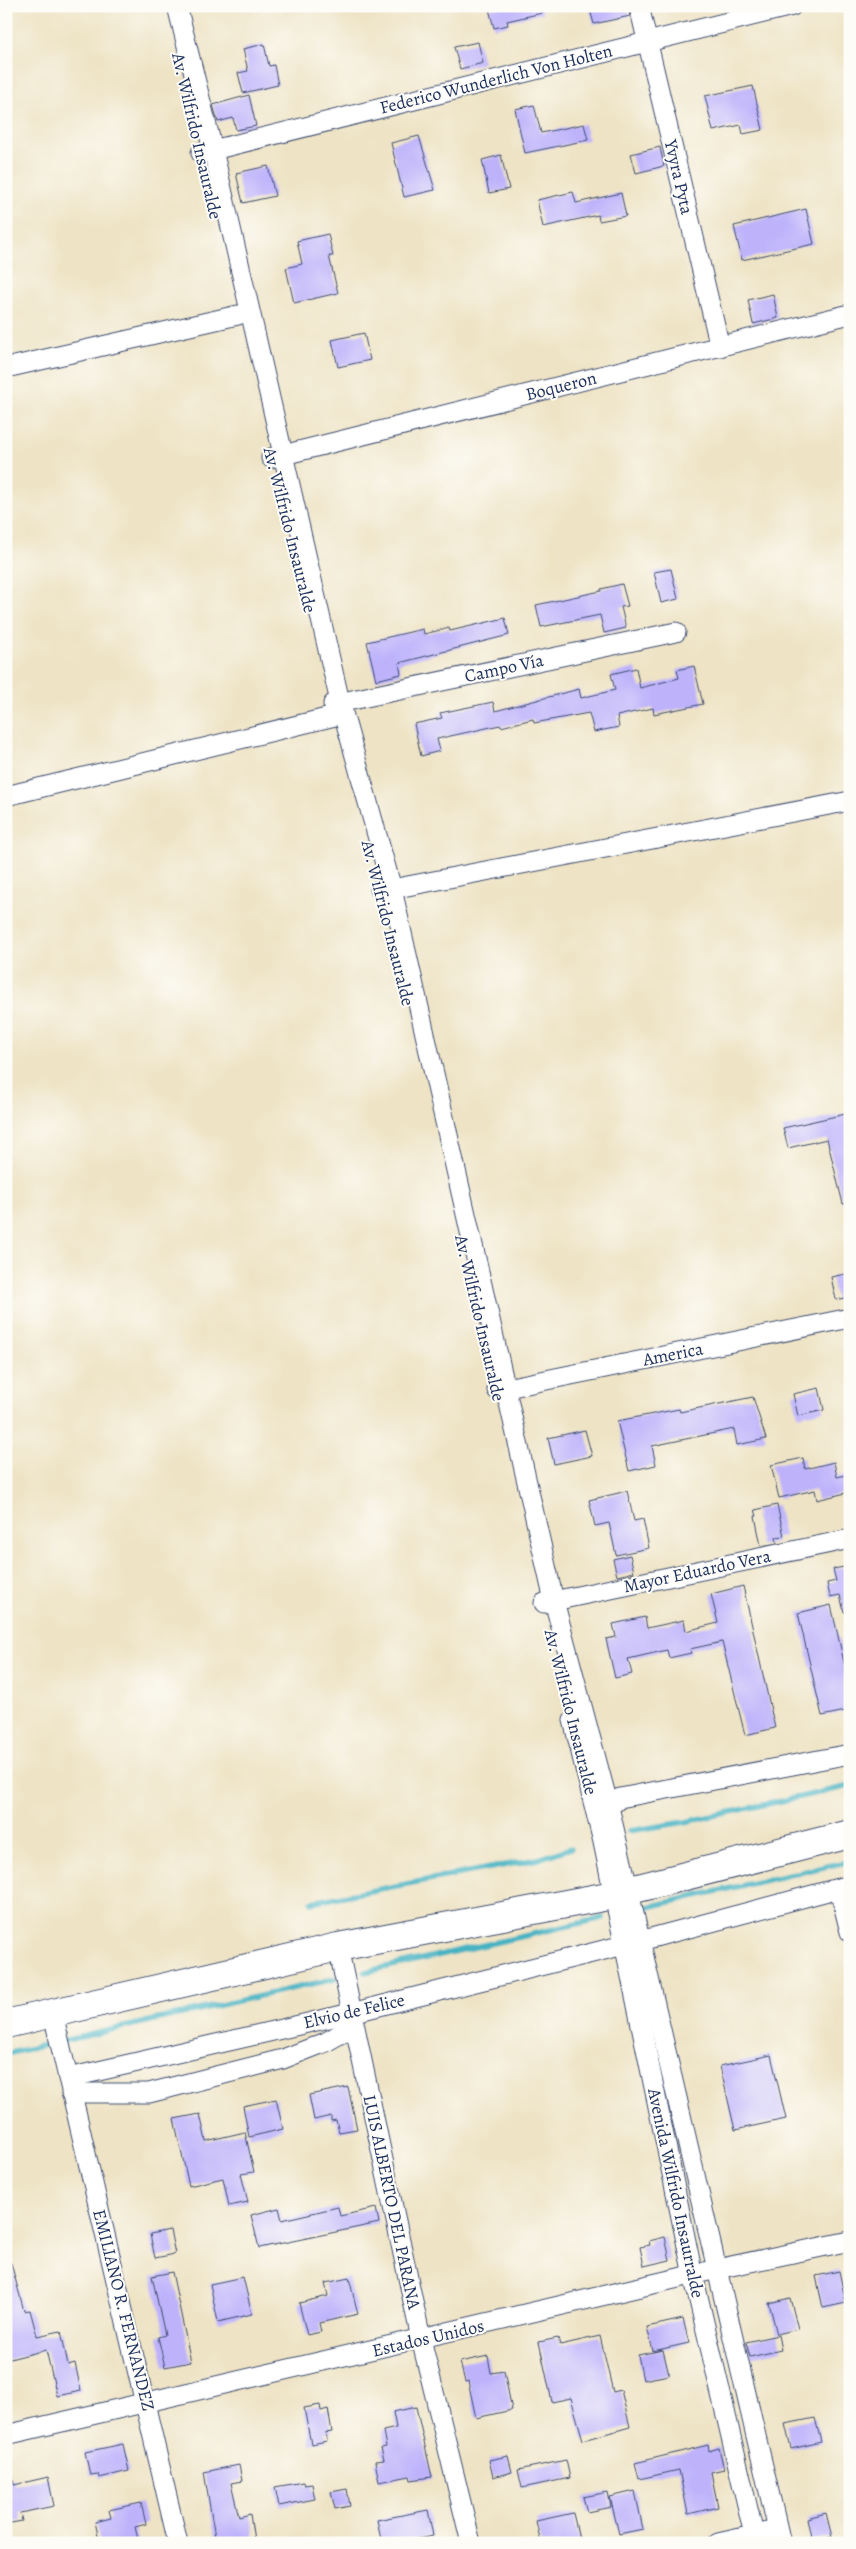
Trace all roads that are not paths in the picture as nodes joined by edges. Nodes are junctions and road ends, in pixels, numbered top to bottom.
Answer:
1 (166, 6) edge
2 (177, 6) edge
3 (639, 6) edge
4 (792, 6) edge
5 (647, 41) junction
6 (207, 152) junction
7 (850, 314) edge
8 (238, 315) junction
9 (720, 347) junction
10 (6, 368) edge
11 (277, 457) junction
12 (676, 632) dead end
13 (336, 707) junction
14 (6, 796) edge
15 (850, 801) edge
16 (386, 889) junction
17 (850, 1318) edge
18 (501, 1389) junction
19 (850, 1539) edge
20 (549, 1602) junction
21 (850, 1754) edge
22 (609, 1807) junction
23 (850, 1821) edge
24 (850, 1834) edge
25 (603, 1842) junction
26 (619, 1885) junction
27 (845, 1886) edge
28 (850, 1932) edge
29 (632, 1943) junction
30 (338, 1947) junction
31 (6, 2006) edge
32 (53, 2014) junction
33 (353, 2019) junction
34 (6, 2024) edge
35 (70, 2086) junction
36 (850, 2241) edge
37 (717, 2269) junction
38 (693, 2275) junction
39 (421, 2339) junction
40 (146, 2403) junction
41 (6, 2435) edge
42 (779, 2536) edge
43 (755, 2539) edge
44 (178, 2543) edge
45 (471, 2543) edge
46 (718, 2543) edge

1 - 6 street, Av. Wilfrido Insauralde
2 - 6 street
3 - 5 street, Yvyra Pyta
4 - 5 street, Federico Wunderlich Von Holten
5 - 6 street, Federico Wunderlich Von Holten
5 - 9 street, Yvyra Pyta
6 - 8 street, Av. Wilfrido Insauralde
6 - 11 street
7 - 9 street, Boqueron
8 - 10 street
8 - 11 street, Av. Wilfrido Insauralde
9 - 11 street, Boqueron
11 - 13 street, Av. Wilfrido Insauralde
12 - 13 street, Campo Vía
13 - 14 street, Campo Vía
13 - 16 street, Av. Wilfrido Insauralde
15 - 16 street
16 - 18 street, Av. Wilfrido Insauralde
17 - 18 street, America
18 - 20 street, Av. Wilfrido Insauralde
19 - 20 street, Mayor Eduardo Vera
20 - 22 street
20 - 25 street, Av. Wilfrido Insauralde
21 - 22 street
22 - 25 street
22 - 26 street
23 - 26 highway
24 - 26 highway
25 - 26 street, Avenida Wilfrido Insaurralde
26 - 29 street, Avenida Wilfrido Insaurralde
26 - 30 highway
26 - 31 highway
27 - 28 street
27 - 29 street, Elvio de Felice
29 - 33 street, Elvio de Felice
29 - 37 street, Avenida Wilfrido Insaurralde
29 - 38 street, Avenida Wilfrido Insaurralde
30 - 32 highway
30 - 33 street, LUIS ALBERTO DEL PARANA
32 - 34 highway
32 - 35 street, EMILIANO R. FERNANDEZ
33 - 35 street, Elvio de Felice
33 - 35 street
33 - 39 street, LUIS ALBERTO DEL PARANA
35 - 40 street, EMILIANO R. FERNANDEZ
36 - 37 street, Estados Unidos
37 - 38 street, Estados Unidos
37 - 42 street, Avenida Wilfrido Insaurralde
38 - 39 street, Estados Unidos
38 - 43 street, Avenida Wilfrido Insaurralde
39 - 40 street, Estados Unidos
39 - 45 street, LUIS ALBERTO DEL PARANA
40 - 41 street, Estados Unidos
40 - 44 street, EMILIANO R. FERNANDEZ
42 - 43 street
43 - 46 street

